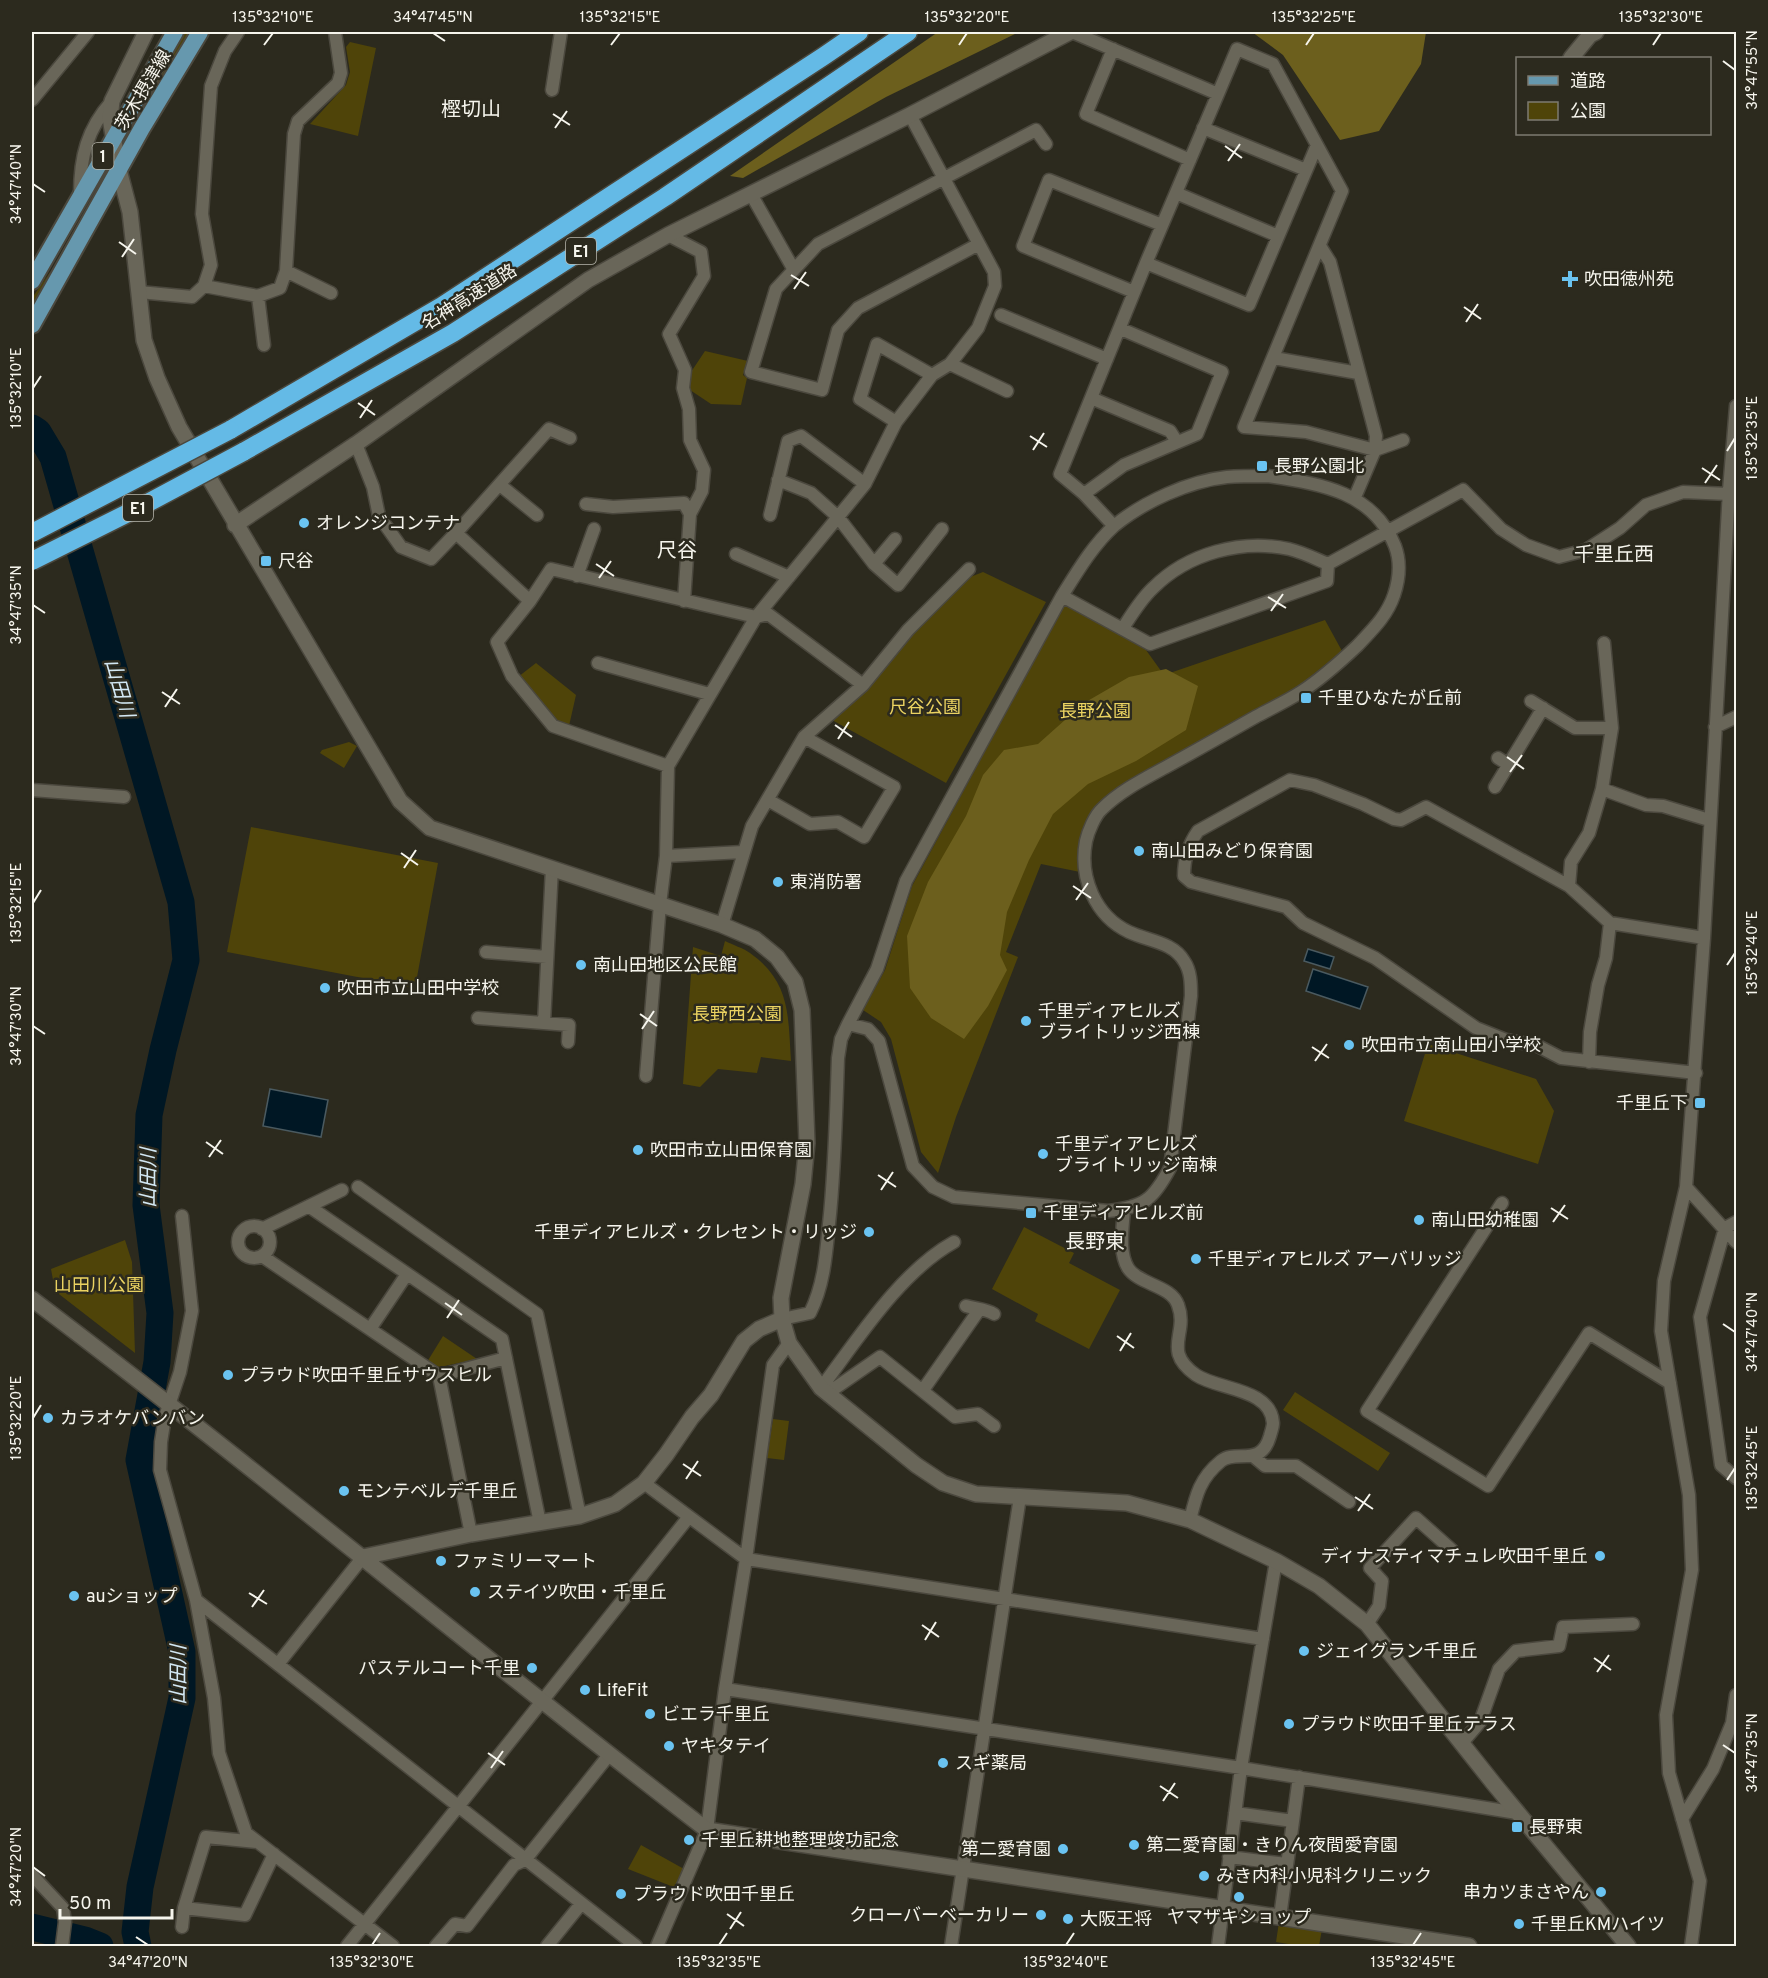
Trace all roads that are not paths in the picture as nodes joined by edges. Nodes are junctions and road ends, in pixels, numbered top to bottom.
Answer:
1 (88, 32) edge
2 (146, 32) edge
3 (175, 32) edge
4 (200, 32) edge
5 (238, 32) edge
6 (335, 32) edge
7 (561, 32) edge
8 (859, 32) edge
9 (908, 32) edge
10 (1071, 32) edge
11 (1596, 32) edge
12 (1113, 49) junction
13 (1572, 57) edge
14 (552, 90) dead end
15 (1218, 94) junction
16 (32, 100) edge
17 (112, 101) junction
18 (910, 115) junction
19 (1203, 128) junction
20 (113, 139) junction
21 (1046, 144) dead end
22 (1317, 145) junction
23 (1190, 160) junction
24 (119, 170) junction
25 (1306, 170) junction
26 (944, 178) junction
27 (1176, 193) junction
28 (751, 194) junction
29 (80, 195) junction
30 (1162, 225) junction
31 (668, 235) junction
32 (1278, 236) junction
33 (979, 244) junction
34 (1320, 246) junction
35 (1146, 263) junction
36 (794, 270) junction
37 (286, 271) junction
38 (32, 280) edge
39 (204, 286) junction
40 (139, 292) junction
41 (1134, 292) junction
42 (331, 293) dead end
43 (258, 296) junction
44 (1001, 315) dead end
45 (32, 325) edge
46 (1121, 329) junction
47 (264, 345) dead end
48 (1274, 357) junction
49 (1107, 358) junction
50 (950, 364) junction
51 (1358, 373) junction
52 (932, 375) junction
53 (1007, 391) dead end
54 (1091, 398) junction
55 (1737, 406) edge
56 (896, 422) junction
57 (570, 438) dead end
58 (1403, 441) dead end
59 (1178, 442) junction
60 (356, 444) junction
61 (1376, 450) junction
62 (778, 480) junction
63 (865, 484) junction
64 (500, 485) junction
65 (1084, 494) junction
66 (1354, 497) junction
67 (1732, 499) edge
68 (586, 504) dead end
69 (690, 514) junction
70 (537, 515) dead end
71 (770, 515) dead end
72 (838, 517) junction
73 (235, 525) junction
74 (1114, 526) junction
75 (594, 529) dead end
76 (942, 529) dead end
77 (1389, 532) junction
78 (32, 533) edge
79 (456, 533) junction
80 (895, 539) dead end
81 (736, 554) dead end
82 (32, 561) edge
83 (874, 564) junction
84 (1328, 564) junction
85 (969, 569) dead end
86 (577, 576) junction
87 (789, 577) junction
88 (1062, 596) junction
89 (530, 601) junction
90 (684, 601) junction
91 (756, 617) junction
92 (1123, 628) junction
93 (1604, 644) dead end
94 (598, 663) dead end
95 (863, 685) junction
96 (709, 694) junction
97 (1531, 701) dead end
98 (1542, 708) junction
99 (1737, 717) edge
100 (1715, 727) junction
101 (1612, 728) junction
102 (804, 737) junction
103 (668, 766) junction
104 (1495, 787) dead end
105 (1602, 789) junction
106 (32, 790) edge
107 (124, 797) dead end
108 (768, 800) junction
109 (1710, 820) junction
110 (743, 852) junction
111 (666, 856) junction
112 (552, 868) junction
113 (1569, 886) junction
114 (660, 904) junction
115 (1610, 923) junction
116 (722, 925) junction
117 (1704, 938) junction
118 (486, 952) dead end
119 (547, 957) junction
120 (478, 1018) dead end
121 (544, 1023) junction
122 (848, 1024) junction
123 (568, 1042) dead end
124 (1588, 1062) junction
125 (1696, 1073) junction
126 (646, 1076) dead end
127 (358, 1187) dead end
128 (1686, 1187) junction
129 (342, 1190) dead end
130 (1502, 1203) dead end
131 (310, 1207) junction
132 (1124, 1209) junction
133 (182, 1216) dead end
134 (1731, 1225) edge
135 (262, 1229) junction
136 (954, 1242) dead end
137 (1737, 1242) edge
138 (262, 1256) junction
139 (407, 1274) junction
140 (32, 1299) edge
141 (966, 1306) dead end
142 (979, 1310) junction
143 (994, 1314) dead end
144 (782, 1319) junction
145 (370, 1329) junction
146 (789, 1343) junction
147 (506, 1358) junction
148 (439, 1376) junction
149 (1670, 1383) junction
150 (923, 1390) junction
151 (825, 1391) junction
152 (169, 1402) junction
153 (994, 1426) dead end
154 (1253, 1456) junction
155 (1737, 1478) edge
156 (644, 1483) junction
157 (1020, 1497) junction
158 (1348, 1502) dead end
159 (580, 1516) junction
160 (688, 1518) junction
161 (1190, 1520) junction
162 (540, 1523) junction
163 (471, 1534) junction
164 (1453, 1551) dead end
165 (363, 1557) junction
166 (746, 1559) junction
167 (1276, 1561) junction
168 (1004, 1599) junction
169 (196, 1600) junction
170 (1367, 1624) junction
171 (1633, 1624) dead end
172 (1263, 1639) junction
173 (278, 1664) junction
174 (725, 1689) junction
175 (1737, 1695) edge
176 (543, 1702) junction
177 (984, 1728) junction
178 (1461, 1744) junction
179 (609, 1755) junction
180 (1241, 1768) junction
181 (1299, 1778) junction
182 (457, 1807) junction
183 (1235, 1813) junction
184 (1517, 1813) junction
185 (1683, 1819) junction
186 (1293, 1821) junction
187 (707, 1830) junction
188 (258, 1842) junction
189 (274, 1854) junction
190 (1230, 1857) junction
191 (525, 1860) junction
192 (1287, 1864) junction
193 (964, 1868) junction
194 (32, 1875) edge
195 (581, 1904) junction
196 (184, 1908) junction
197 (1223, 1909) junction
198 (1280, 1917) junction
199 (365, 1924) junction
200 (182, 1927) dead end
201 (62, 1946) edge
202 (1464, 1946) edge
203 (347, 1947) edge
204 (393, 1947) edge
205 (436, 1947) edge
206 (547, 1947) edge
207 (636, 1947) edge
208 (657, 1947) edge
209 (951, 1947) edge
210 (1218, 1947) edge
211 (1469, 1947) edge
212 (1628, 1947) edge
213 (1691, 1947) edge

1 - 16 street
2 - 17 street
3 - 20 main road, 茨木摂津線 / 1
4 - 24 main road, 茨木摂津線 / 1
5 - 39 street
6 - 37 street
7 - 14 street
8 - 78 highway, 名神高速道路 / E1, bridge
9 - 82 highway, 名神高速道路 / E1, bridge
10 - 12 street
10 - 18 street
11 - 13 street
12 - 15 street
12 - 23 street
15 - 19 street
15 - 22 street
17 - 20 street
17 - 29 street
18 - 26 street
18 - 28 street
19 - 23 street
19 - 25 street
20 - 24 street
20 - 29 main road, 茨木摂津線 / 1
21 - 26 street
22 - 25 street
22 - 34 street
23 - 27 street
24 - 40 street
24 - 45 main road, 茨木摂津線 / 1
25 - 32 street
26 - 33 street
26 - 36 street
27 - 30 street
27 - 32 street
28 - 31 street
28 - 36 street
29 - 38 main road, 茨木摂津線 / 1
30 - 35 street
30 - 41 street
31 - 60 street
31 - 69 street
32 - 35 street
33 - 36 street
33 - 50 street
34 - 48 street
34 - 51 street
35 - 41 street
37 - 42 street
37 - 43 street
39 - 40 street
39 - 43 street
40 - 73 street
41 - 46 street
43 - 47 street
44 - 49 street
46 - 49 street
46 - 59 street
48 - 51 street
48 - 61 street
49 - 54 street
50 - 52 street
50 - 53 street
51 - 61 street
52 - 56 street
52 - 56 street
54 - 59 street
54 - 65 street
55 - 67 street
56 - 63 street
57 - 64 street
58 - 61 street
59 - 65 street
60 - 73 street
60 - 79 street
61 - 66 street
62 - 63 street
62 - 71 street
62 - 72 street
63 - 72 street
64 - 70 street
64 - 79 street
65 - 74 street
66 - 74 street
66 - 77 street
67 - 77 street
67 - 100 street
68 - 69 street
69 - 90 street
72 - 83 street
72 - 87 street
73 - 112 street
74 - 88 street
75 - 86 street
76 - 83 street
77 - 84 street
77 - 132 street
79 - 89 street
80 - 83 street
81 - 87 street
84 - 92 street
84 - 92 street
85 - 95 street
86 - 89 street
86 - 90 street
87 - 91 street
88 - 92 street
88 - 122 street
89 - 103 street
90 - 91 street
91 - 95 street
91 - 96 street
93 - 101 street
94 - 96 street
95 - 102 street
96 - 103 street
97 - 98 street
98 - 101 street
98 - 104 street
99 - 100 street
100 - 109 street
101 - 105 street
102 - 108 street
102 - 108 street
103 - 111 street
105 - 109 street
105 - 113 street
106 - 107 street
108 - 110 street
109 - 117 street
110 - 111 street
110 - 116 street
111 - 114 street
112 - 114 street
112 - 119 street
113 - 115 street
113 - 124 street
114 - 116 street
114 - 126 street
115 - 117 street
115 - 124 street
116 - 144 street
117 - 125 street
118 - 119 street
119 - 121 street
120 - 121 street
121 - 123 street
122 - 132 street
122 - 144 street
124 - 125 street
125 - 128 street
127 - 159 street
128 - 134 street
128 - 149 street
129 - 131 street
130 - 149 street
131 - 135 street
131 - 139 street
132 - 154 street
133 - 152 street
134 - 137 street
134 - 155 street
135 - 138 street
135 - 138 street
136 - 151 street
138 - 145 street
139 - 145 street
139 - 147 street
140 - 152 street
141 - 142 street
142 - 143 street
142 - 150 street
144 - 146 street
144 - 156 street
145 - 148 street
146 - 151 street
146 - 166 street
147 - 148 street
147 - 162 street
148 - 163 street
149 - 185 street
150 - 151 street
150 - 153 street
151 - 157 street
152 - 165 street
152 - 169 street
154 - 158 street
154 - 161 street
156 - 159 street
156 - 160 street
157 - 161 street
157 - 168 street
159 - 162 street
160 - 166 street
160 - 176 street
161 - 167 street
162 - 163 street
163 - 165 street
164 - 170 street
165 - 173 street
165 - 176 street
166 - 168 street
166 - 174 street
167 - 170 street
167 - 172 street
168 - 172 street
168 - 177 street
169 - 173 street
169 - 188 street
170 - 178 street
171 - 178 street
172 - 180 street
173 - 182 street
174 - 177 street
174 - 187 street
175 - 185 street
176 - 179 street
176 - 182 street
177 - 180 street
177 - 193 street
178 - 184 street
179 - 187 street
179 - 191 street
180 - 181 street
180 - 183 street
181 - 184 street
181 - 186 street
182 - 191 street
182 - 199 street
183 - 186 street
183 - 190 street
184 - 212 street
185 - 213 street
186 - 192 street
187 - 193 street
187 - 208 street
188 - 189 street
188 - 196 street
189 - 196 street
189 - 199 street
190 - 192 street
190 - 197 street
191 - 195 street
191 - 205 street
192 - 198 street
193 - 197 street
193 - 209 street
194 - 201 street
195 - 206 street
195 - 207 street
196 - 200 street
197 - 198 street
197 - 210 street
198 - 202 street
199 - 203 street
199 - 204 street
202 - 211 street

